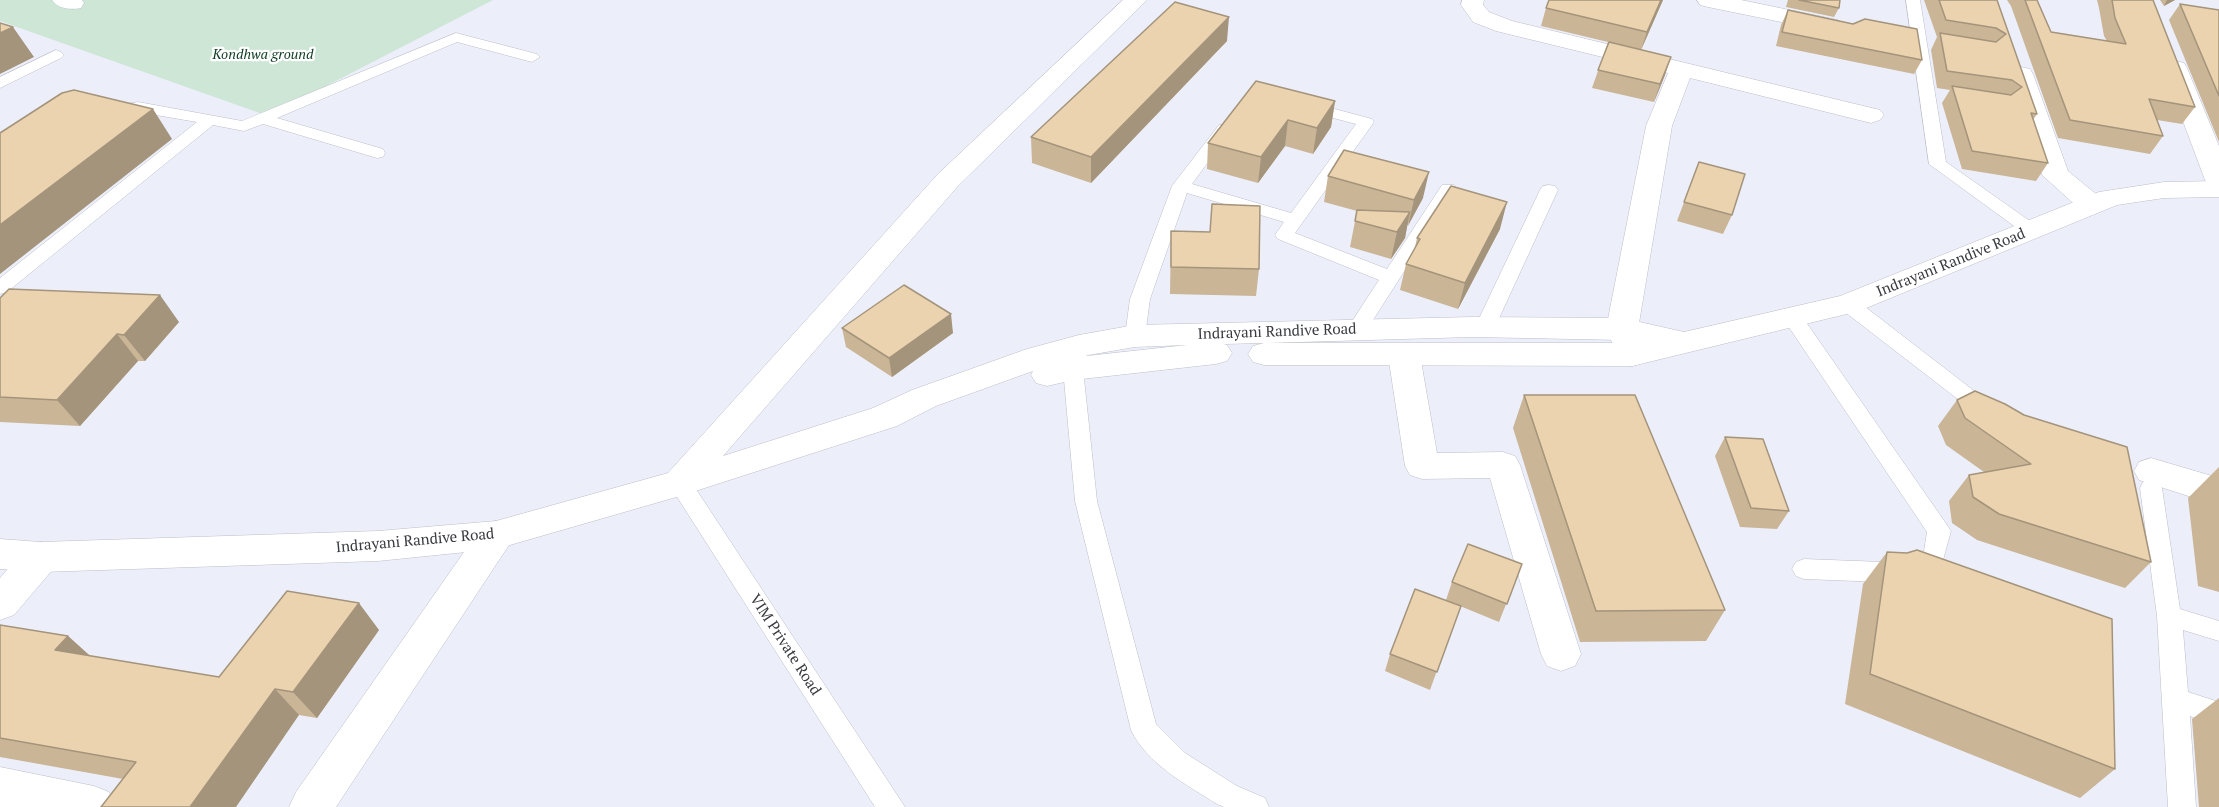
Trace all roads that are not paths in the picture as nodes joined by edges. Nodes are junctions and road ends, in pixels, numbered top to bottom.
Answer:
1 (1136, 0) edge
2 (1473, 0) edge
3 (1708, 0) edge
4 (1913, 0) edge
5 (1847, 28) edge
6 (2167, 47) edge
7 (2013, 51) edge
8 (56, 55) dead end
9 (532, 57) dead end
10 (1682, 69) junction
11 (0, 83) edge
12 (1927, 94) junction
13 (1948, 97) dead end
14 (1287, 101) edge
15 (108, 109) edge
16 (1239, 111) edge
17 (1871, 115) dead end
18 (264, 119) junction
19 (210, 120) junction
20 (377, 153) dead end
21 (2219, 180) edge
22 (1181, 186) junction
23 (1448, 189) edge
24 (2219, 189) edge
25 (1549, 190) dead end
26 (2092, 205) junction
27 (1295, 220) junction
28 (2031, 230) junction
29 (1390, 277) junction
30 (0, 288) edge
31 (1848, 304) junction
32 (1792, 317) junction
33 (1485, 327) junction
34 (1357, 330) junction
35 (1135, 336) junction
36 (1627, 342) junction
37 (1404, 355) junction
38 (1076, 357) junction
39 (2007, 414) edge
40 (2151, 480) joint
41 (680, 483) junction
42 (2219, 492) edge
43 (496, 535) junction
44 (0, 554) edge
45 (41, 557) junction
46 (1804, 569) dead end
47 (0, 604) edge
48 (2169, 616) junction
49 (2219, 631) edge
50 (1560, 654) dead end
51 (2176, 700) junction
52 (2219, 714) edge
53 (0, 787) edge
54 (94, 807) edge
55 (312, 807) edge
56 (891, 807) edge
57 (1255, 807) edge
58 (2182, 807) edge

1 - 41 street
2 - 10 street
3 - 5 street
4 - 12 lane
6 - 21 street
7 - 26 street
8 - 11 lane
9 - 18 lane
10 - 17 street
10 - 36 street
12 - 13 lane
12 - 28 lane
14 - 27 lane
15 - 19 lane
16 - 22 lane
18 - 19 lane
18 - 20 lane
19 - 30 lane
22 - 27 lane
22 - 35 lane
23 - 29 lane
24 - 26 street, Indrayani Randive Road
25 - 33 lane
26 - 28 street, Indrayani Randive Road
27 - 29 lane
28 - 31 street, Indrayani Randive Road
29 - 34 lane
31 - 32 street, Indrayani Randive Road
31 - 39 lane
32 - 36 street, Indrayani Randive Road
32 - 46 lane
33 - 34 street, Indrayani Randive Road
33 - 36 street, Indrayani Randive Road
34 - 35 street, Indrayani Randive Road
35 - 38 street, Indrayani Randive Road
36 - 37 street, Indrayani Randive Road
37 - 38 street, Indrayani Randive Road
37 - 50 street
38 - 41 street, Indrayani Randive Road
38 - 57 lane
40 - 42 street
40 - 48 lane
41 - 43 street, Indrayani Randive Road
41 - 56 lane, VIM Private Road
43 - 45 street, Indrayani Randive Road
43 - 55 street
44 - 45 street, Indrayani Randive Road
45 - 47 street
48 - 49 lane
48 - 51 lane
51 - 52 lane
51 - 58 lane
53 - 54 street

